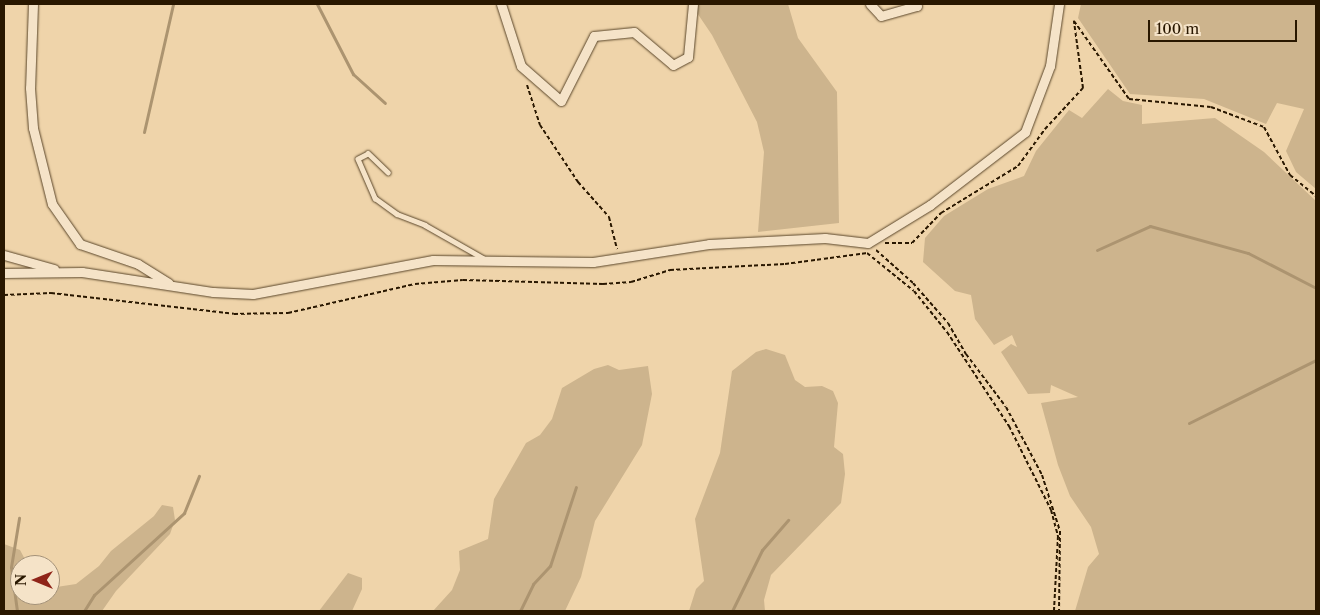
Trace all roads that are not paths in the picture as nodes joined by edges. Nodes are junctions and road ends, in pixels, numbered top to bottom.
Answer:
1 (32, 4) edge
2 (501, 4) edge
3 (693, 4) edge
4 (870, 4) edge
5 (916, 4) edge
6 (1059, 4) edge
7 (388, 173) dead end
8 (4, 255) edge
9 (488, 262) junction
10 (4, 272) edge
11 (66, 272) junction
12 (173, 285) junction

1 - 12 street
2 - 3 street
4 - 5 street
6 - 9 street
7 - 9 lane
8 - 11 street
9 - 12 street
10 - 11 street
11 - 12 street

